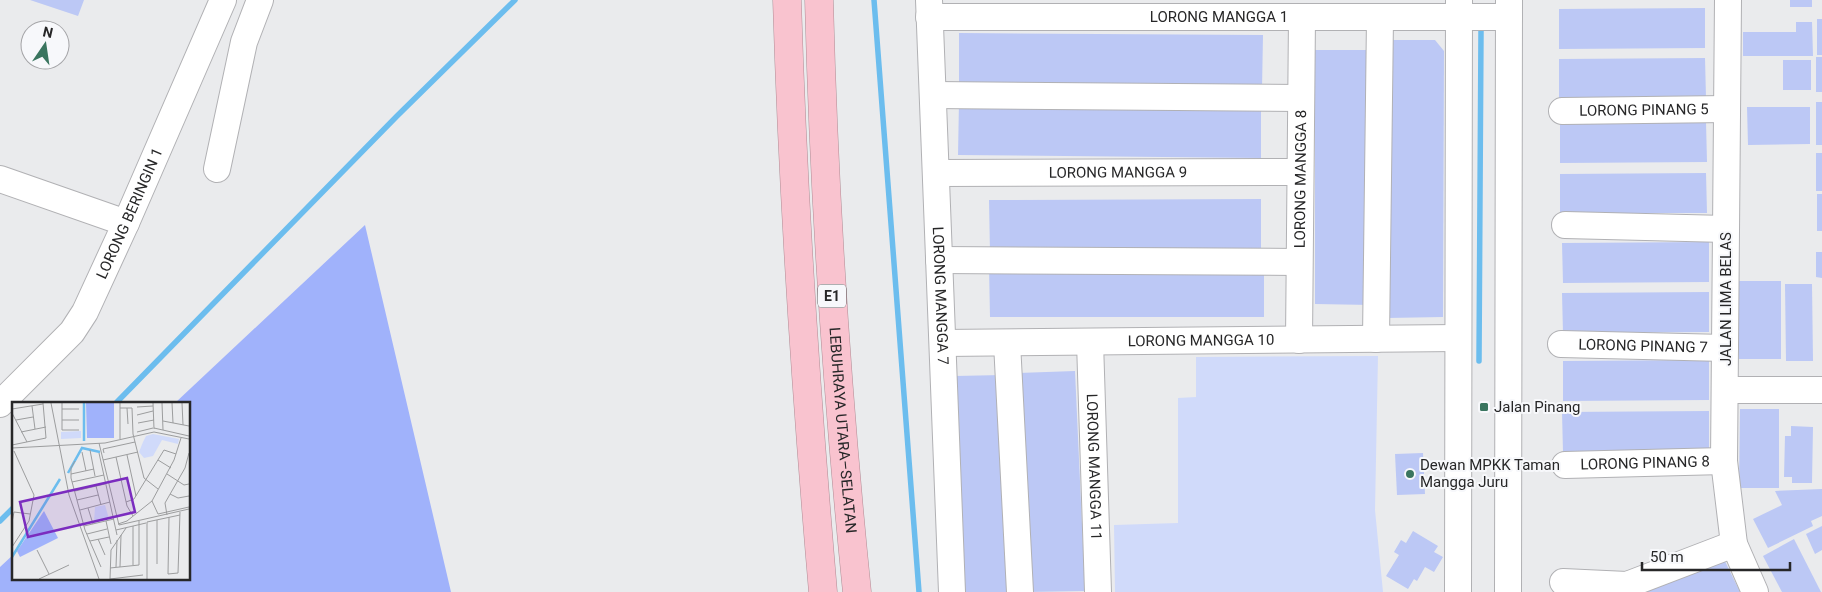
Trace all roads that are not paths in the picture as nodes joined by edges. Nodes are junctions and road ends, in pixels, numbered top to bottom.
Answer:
1 (224, 0) edge
2 (260, 0) edge
3 (787, 0) edge
4 (819, 0) edge
5 (1728, 0) edge
6 (929, 8) edge
7 (1186, 8) edge
8 (1459, 8) edge
9 (1509, 8) edge
10 (1302, 17) junction
11 (1380, 18) junction
12 (933, 95) junction
13 (1301, 98) junction
14 (1727, 109) junction
15 (1562, 111) dead end
16 (217, 168) dead end
17 (1300, 172) junction
18 (936, 174) junction
19 (0, 180) edge
20 (126, 223) junction
21 (1565, 225) dead end
22 (1726, 229) junction
23 (939, 260) junction
24 (1299, 262) junction
25 (1458, 338) junction
26 (1376, 339) junction
27 (1298, 340) junction
28 (1090, 342) junction
29 (943, 343) junction
30 (1007, 343) junction
31 (1561, 344) dead end
32 (1725, 348) junction
33 (1725, 390) junction
34 (1822, 390) edge
35 (0, 404) edge
36 (1724, 461) junction
37 (1565, 465) dead end
38 (1734, 544) junction
39 (1563, 582) dead end
40 (823, 592) edge
41 (856, 592) edge
42 (952, 592) edge
43 (1020, 592) edge
44 (1098, 592) edge
45 (1458, 592) edge
46 (1508, 592) edge
47 (1755, 592) edge

1 - 20 street, LORONG BERINGIN 1
2 - 16 street
3 - 40 highway, LEBUHRAYA UTARA–SELATAN / E1
4 - 41 highway, LEBUHRAYA UTARA–SELATAN / E1
5 - 14 street, JALAN LIMA BELAS
6 - 7 street, LORONG MANGGA 1
6 - 12 street, LORONG MANGGA 7
7 - 10 street, LORONG MANGGA 1
8 - 9 street, LORONG MANGGA 1
8 - 11 street, LORONG MANGGA 1
8 - 25 street
9 - 46 street
10 - 11 street, LORONG MANGGA 1
10 - 13 street, LORONG MANGGA 8
11 - 26 street
12 - 13 street
12 - 18 street, LORONG MANGGA 7
13 - 17 street, LORONG MANGGA 8
14 - 15 street, LORONG PINANG 5
14 - 22 street, JALAN LIMA BELAS
17 - 18 street, LORONG MANGGA 9
17 - 24 street, LORONG MANGGA 8
18 - 23 street, LORONG MANGGA 7
19 - 20 street
20 - 35 street, LORONG BERINGIN 1
21 - 22 street
22 - 32 street, JALAN LIMA BELAS
23 - 24 street
23 - 29 street, LORONG MANGGA 7
24 - 27 street, LORONG MANGGA 8
25 - 26 street, LORONG MANGGA 10
25 - 45 street
26 - 27 street, LORONG MANGGA 10
27 - 28 street, LORONG MANGGA 10
28 - 30 street, LORONG MANGGA 10
28 - 44 street, LORONG MANGGA 11
29 - 30 street, LORONG MANGGA 10
29 - 42 street, LORONG MANGGA 7
30 - 43 street
31 - 32 street, LORONG PINANG 7
32 - 33 street, JALAN LIMA BELAS
33 - 34 street
33 - 36 street, JALAN LIMA BELAS
36 - 37 street, LORONG PINANG 8
36 - 38 street, JALAN LIMA BELAS
38 - 39 street
38 - 47 street, JALAN LIMA BELAS

